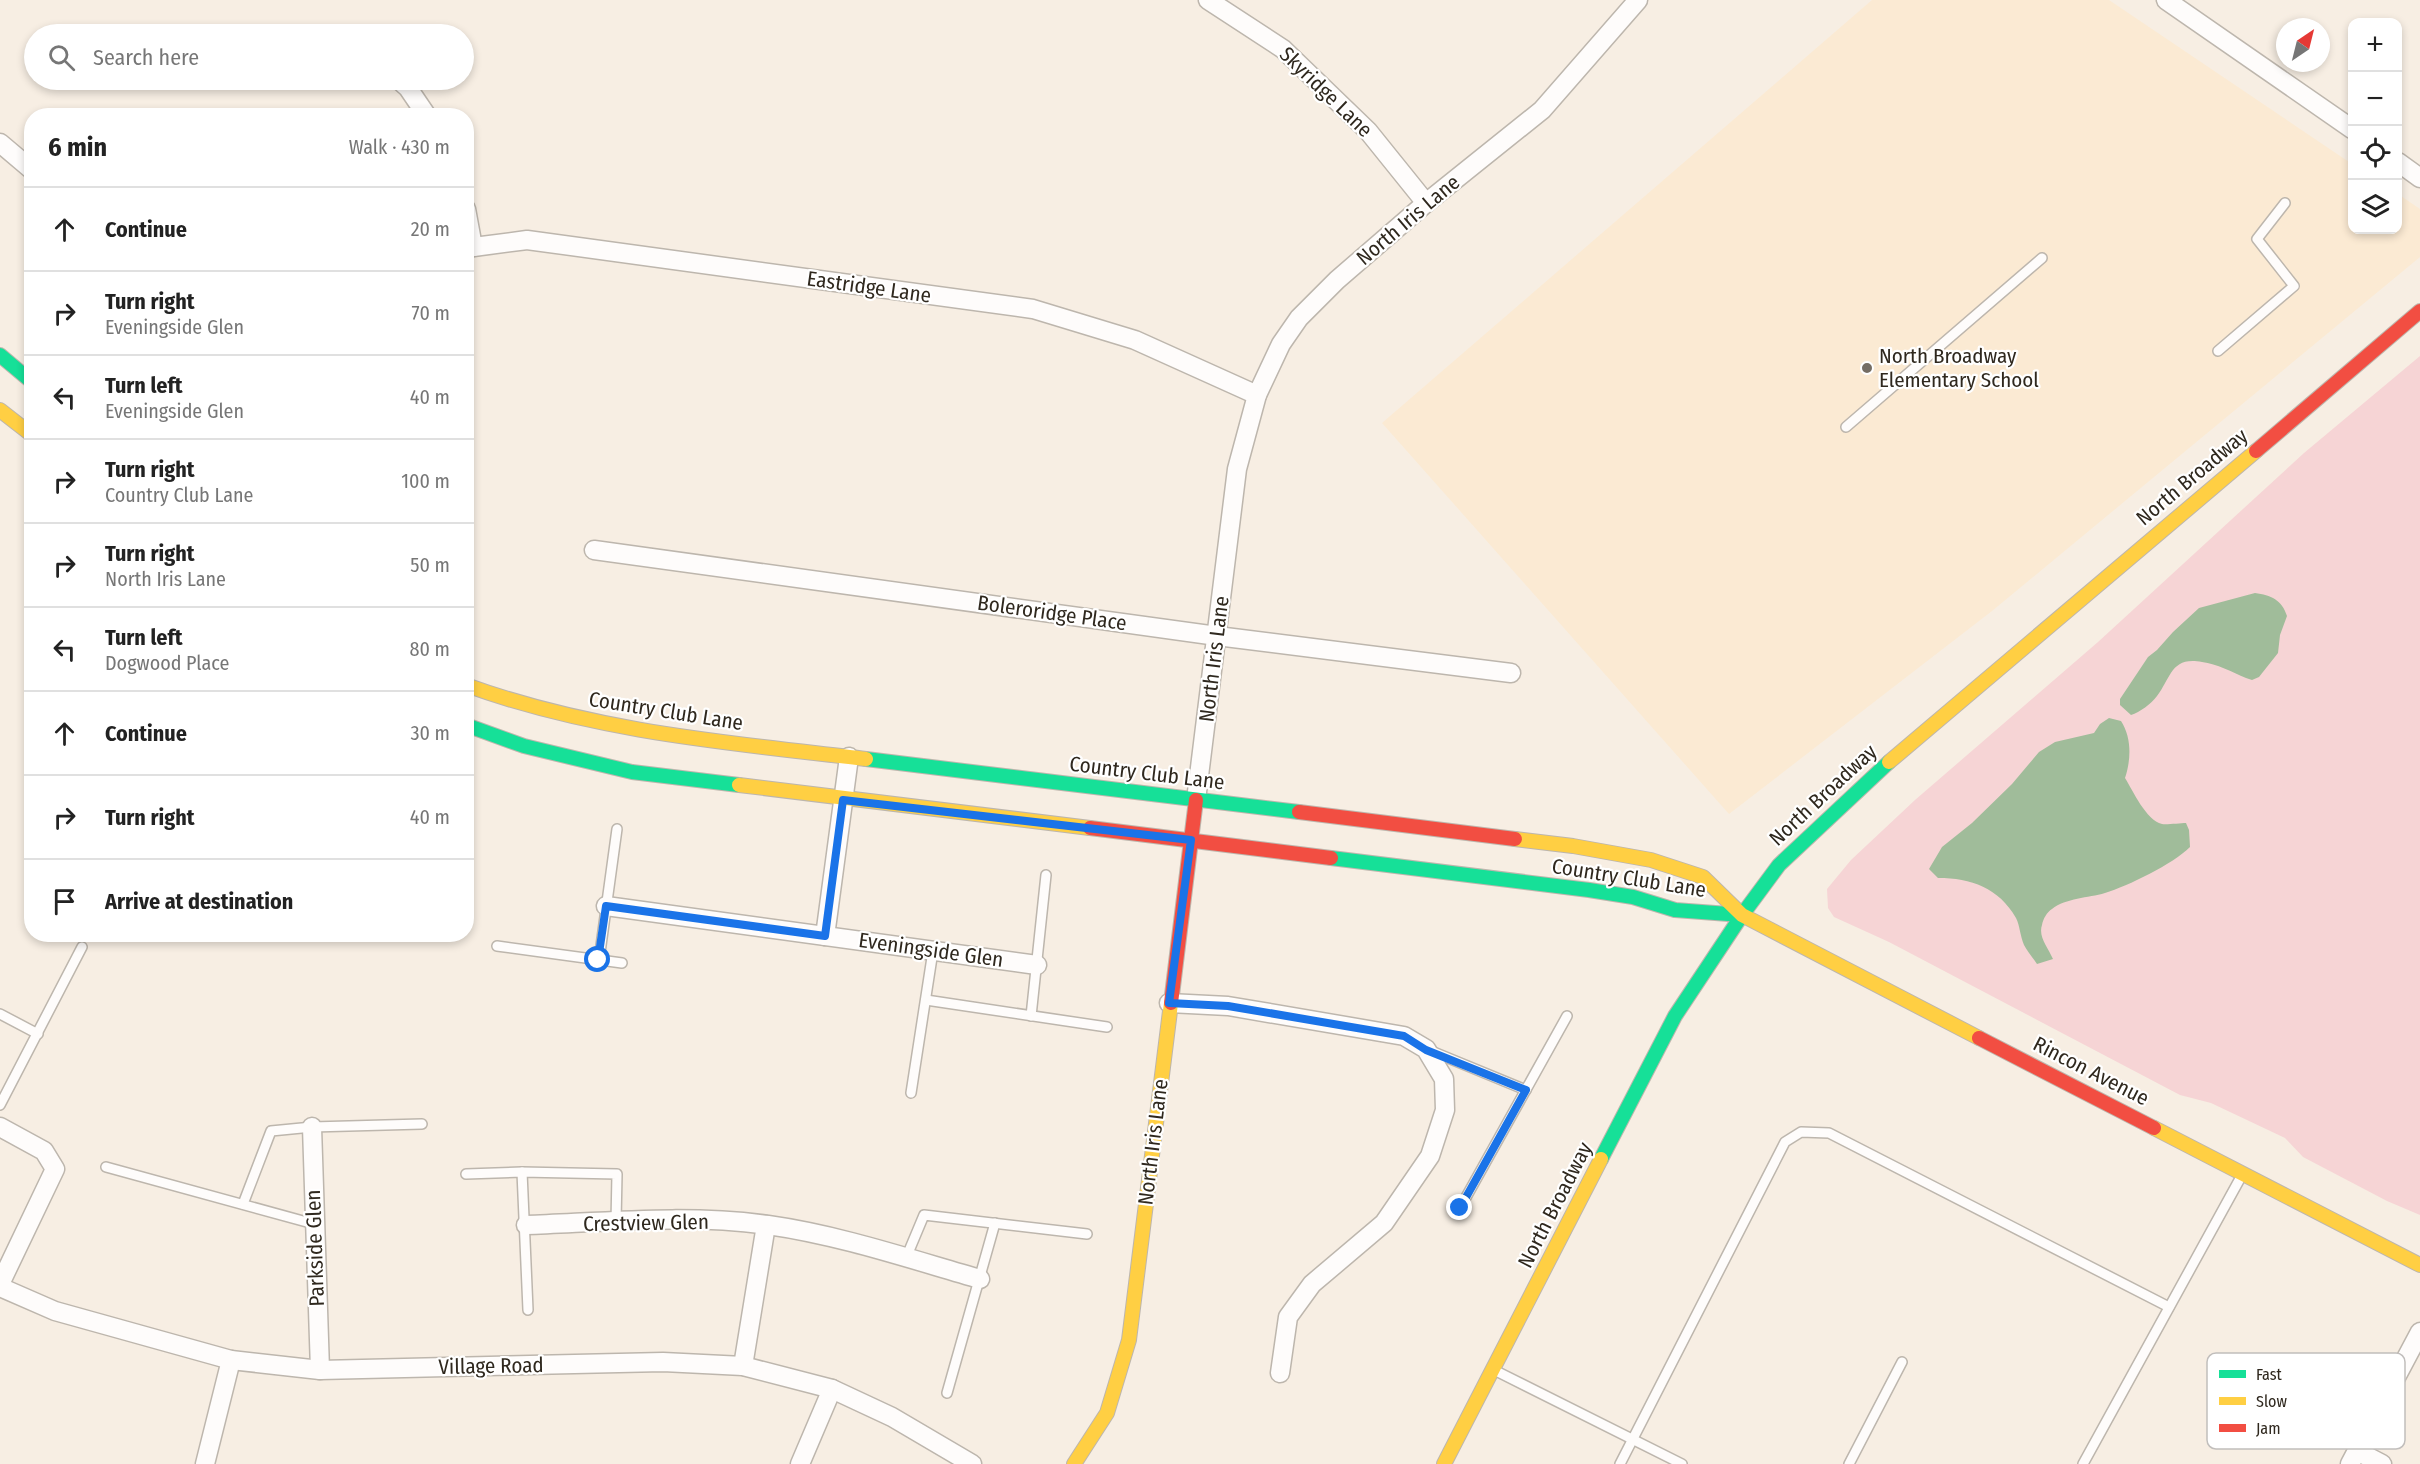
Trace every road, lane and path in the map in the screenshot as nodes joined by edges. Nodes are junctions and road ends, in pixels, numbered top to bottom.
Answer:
1 (1208, 0) edge
2 (1638, 0) edge
3 (2166, 0) edge
4 (409, 90) edge
5 (422, 108) edge
6 (2348, 126) edge
7 (0, 143) edge
8 (24, 163) edge
9 (2402, 165) edge
10 (2420, 178) edge
11 (1426, 203) junction
12 (2285, 203) dead end
13 (474, 247) edge
14 (2042, 258) dead end
15 (2420, 311) edge
16 (2217, 351) dead end
17 (0, 355) edge
18 (24, 375) edge
19 (1257, 395) junction
20 (0, 410) edge
21 (1846, 427) dead end
22 (24, 429) edge
23 (594, 550) dead end
24 (1217, 636) junction
25 (1511, 673) dead end
26 (474, 688) edge
27 (474, 728) edge
28 (849, 758) junction
29 (843, 800) junction
30 (1196, 800) junction
31 (617, 828) dead end
32 (1191, 840) junction
33 (1046, 875) dead end
34 (606, 906) junction
35 (1742, 915) junction
36 (825, 936) junction
37 (497, 946) dead end
38 (82, 947) dead end
39 (933, 951) junction
40 (598, 960) junction
41 (622, 963) dead end
42 (1036, 965) junction
43 (926, 1000) junction
44 (1169, 1003) junction
45 (0, 1014) edge
46 (1031, 1016) junction
47 (1567, 1016) dead end
48 (1107, 1027) dead end
49 (38, 1034) junction
50 (1426, 1050) junction
51 (1526, 1090) junction
52 (911, 1093) dead end
53 (0, 1105) edge
54 (422, 1124) dead end
55 (0, 1127) edge
56 (312, 1127) junction
57 (106, 1167) dead end
58 (522, 1172) junction
59 (2243, 1173) junction
60 (466, 1174) dead end
61 (243, 1204) junction
62 (1460, 1208) dead end
63 (616, 1222) junction
64 (995, 1223) junction
65 (314, 1224) junction
66 (766, 1224) junction
67 (526, 1225) junction
68 (1087, 1234) dead end
69 (906, 1258) junction
70 (2420, 1265) edge
71 (980, 1279) junction
72 (0, 1285) edge
73 (2169, 1307) junction
74 (528, 1310) dead end
75 (2420, 1332) edge
76 (231, 1360) junction
77 (2405, 1360) edge
78 (1902, 1362) dead end
79 (743, 1366) junction
80 (320, 1370) junction
81 (1494, 1370) junction
82 (1280, 1373) dead end
83 (832, 1389) junction
84 (946, 1392) dead end
85 (1633, 1439) junction
86 (2353, 1458) edge
87 (205, 1464) edge
88 (800, 1464) edge
89 (972, 1464) edge
90 (1074, 1464) edge
91 (1444, 1464) edge
92 (1620, 1464) edge
93 (1682, 1464) edge
94 (1849, 1464) edge
95 (2082, 1464) edge
96 (2382, 1464) edge

1 - 11 street, Skyridge Lane
2 - 11 street, North Iris Lane
3 - 6 street
4 - 5 street
7 - 8 street
9 - 10 street
11 - 19 street, North Iris Lane
12 - 16 lane
13 - 19 street, Eastridge Lane
14 - 21 lane
15 - 35 main road, North Broadway
17 - 18 main road
19 - 24 street, North Iris Lane
20 - 22 main road
23 - 24 street, Boleroridge Place
24 - 25 street, Boleroridge Place
24 - 30 street, North Iris Lane
26 - 28 main road, Country Club Lane
27 - 29 main road, Country Club Lane
28 - 29 street
28 - 30 main road, Country Club Lane
29 - 32 main road, Country Club Lane
29 - 36 street
30 - 32 main road, North Iris Lane
30 - 35 main road, Country Club Lane
31 - 34 lane
32 - 35 main road, Country Club Lane
32 - 44 main road, North Iris Lane
33 - 42 lane
34 - 36 street, Eveningside Glen
34 - 40 lane
35 - 59 main road, Rincon Avenue
35 - 81 main road, North Broadway
36 - 39 street, Eveningside Glen
37 - 40 lane
38 - 49 lane
39 - 42 street, Eveningside Glen
39 - 43 lane
40 - 41 lane
42 - 46 lane
43 - 46 lane
43 - 52 lane
44 - 50 street
44 - 90 main road, North Iris Lane
45 - 49 lane
46 - 48 lane
47 - 51 lane
49 - 53 lane
50 - 51 lane
50 - 82 street
51 - 62 lane
54 - 56 lane
55 - 72 street
56 - 61 lane
56 - 65 street, Parkside Glen
57 - 61 lane
58 - 60 lane
58 - 63 lane
58 - 67 lane
59 - 70 main road, Rincon Avenue
59 - 73 lane
61 - 65 lane
63 - 66 street, Crestview Glen
63 - 67 street, Crestview Glen
64 - 68 lane
64 - 69 lane
64 - 71 lane
65 - 80 street, Parkside Glen
66 - 69 street, Crestview Glen
66 - 79 street
67 - 74 lane
69 - 71 street, Crestview Glen
71 - 84 lane
72 - 76 street, Village Road
73 - 85 lane
73 - 95 lane
75 - 77 street
76 - 80 street, Village Road
76 - 87 street
78 - 94 lane
79 - 80 street, Village Road
79 - 83 street, Village Road
81 - 85 lane
81 - 91 main road, North Broadway
83 - 88 street
83 - 89 street, Village Road
85 - 92 lane
85 - 93 lane
86 - 96 street

